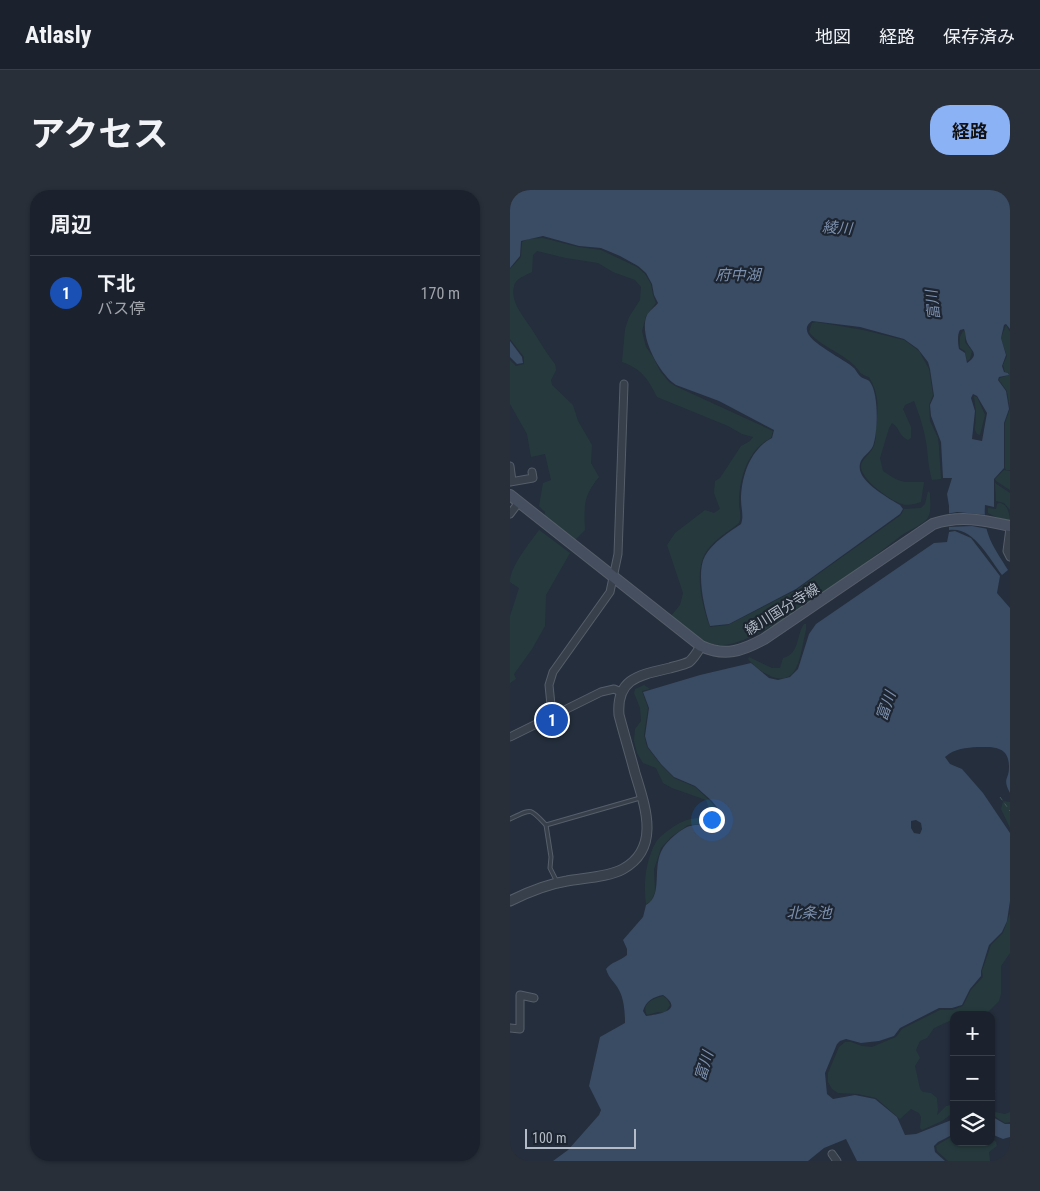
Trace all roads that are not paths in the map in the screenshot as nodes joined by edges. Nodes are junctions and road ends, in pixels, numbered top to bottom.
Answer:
1 (624, 384) dead end
2 (510, 466) edge
3 (532, 472) dead end
4 (511, 481) edge
5 (510, 495) edge
6 (519, 502) junction
7 (510, 514) edge
8 (1010, 527) edge
9 (1010, 557) edge
10 (613, 577) junction
11 (701, 646) junction
12 (621, 692) junction
13 (552, 715) junction
14 (510, 737) edge
15 (642, 798) junction
16 (510, 819) edge
17 (546, 825) junction
18 (557, 883) junction
19 (510, 901) edge
20 (534, 998) dead end
21 (510, 1028) edge
22 (832, 1154) dead end
23 (837, 1161) edge

1 - 10 street
2 - 4 street
3 - 4 street
5 - 6 main road, 綾川国分寺線
6 - 7 street
6 - 10 main road, 綾川国分寺線
8 - 9 street
8 - 11 main road, 綾川国分寺線
10 - 11 main road, 綾川国分寺線
10 - 13 street
11 - 12 street
12 - 13 street
12 - 15 street
13 - 14 street
15 - 17 lane
15 - 18 street
16 - 17 lane
17 - 18 lane
18 - 19 street
20 - 21 street
22 - 23 street

